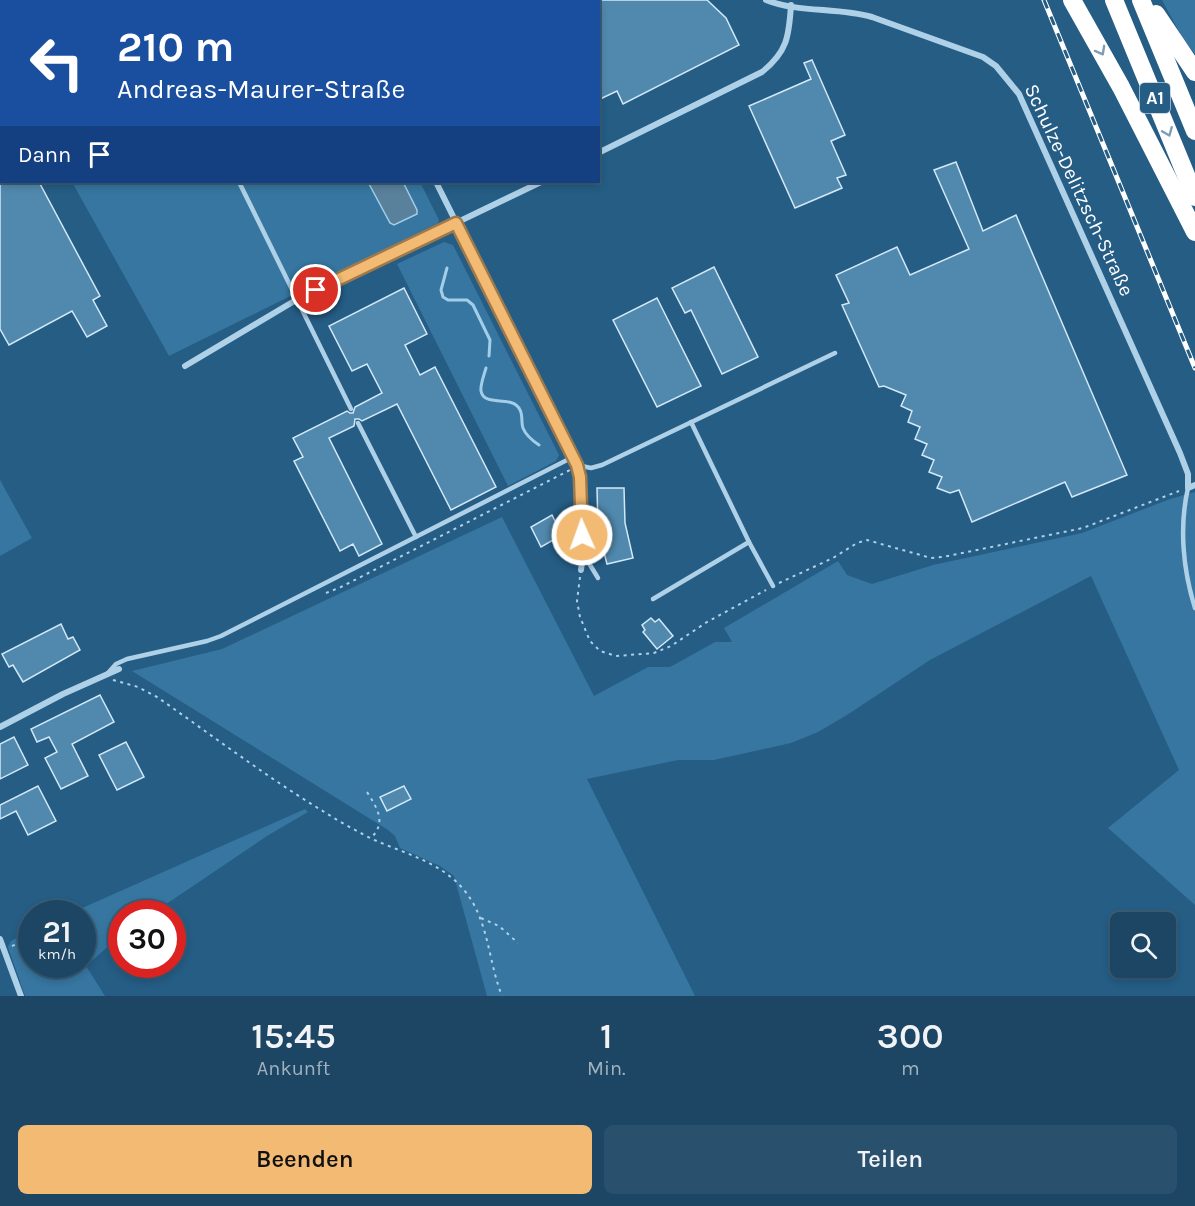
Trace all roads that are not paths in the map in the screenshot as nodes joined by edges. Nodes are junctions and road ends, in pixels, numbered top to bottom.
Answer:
1 (766, 0) edge
2 (1072, 0) edge
3 (1114, 0) edge
4 (1141, 0) edge
5 (1148, 0) edge
6 (791, 5) junction
7 (1195, 72) edge
8 (1195, 131) edge
9 (600, 152) edge
10 (240, 183) edge
11 (436, 183) edge
12 (539, 183) edge
13 (1195, 197) edge
14 (456, 223) junction
15 (1195, 232) edge
16 (296, 300) junction
17 (835, 353) dead end
18 (185, 366) dead end
19 (351, 409) dead end
20 (691, 422) junction
21 (358, 423) dead end
22 (573, 457) junction
23 (577, 465) junction
24 (1195, 485) edge
25 (1188, 488) junction
26 (416, 537) junction
27 (748, 542) junction
28 (583, 554) junction
29 (581, 570) road end
30 (598, 578) dead end
31 (773, 586) road end
32 (653, 599) dead end
33 (1195, 608) edge
34 (119, 669) dead end
35 (108, 673) junction
36 (0, 727) edge
37 (1, 944) edge
38 (21, 996) edge

1 - 6 street, Schulze-Delitzsch-Straße
2 -> 15 highway
3 -> 13 highway, A1
4 - 8 highway, A1
5 - 7 highway
6 - 9 street
6 - 25 street, Schulze-Delitzsch-Straße
10 - 16 lane
11 - 14 street
12 - 14 street
14 - 16 street
14 - 22 street
16 - 18 street
16 - 19 lane
17 - 20 lane
20 - 23 lane
20 - 27 lane
21 - 26 lane
22 - 23 street
22 - 26 lane
23 - 28 street
24 - 25 street
25 - 33 lane
26 - 35 lane
27 - 31 lane
27 - 32 lane
28 - 29 street
28 - 30 lane
34 - 35 street
35 - 36 street
37 - 38 street

